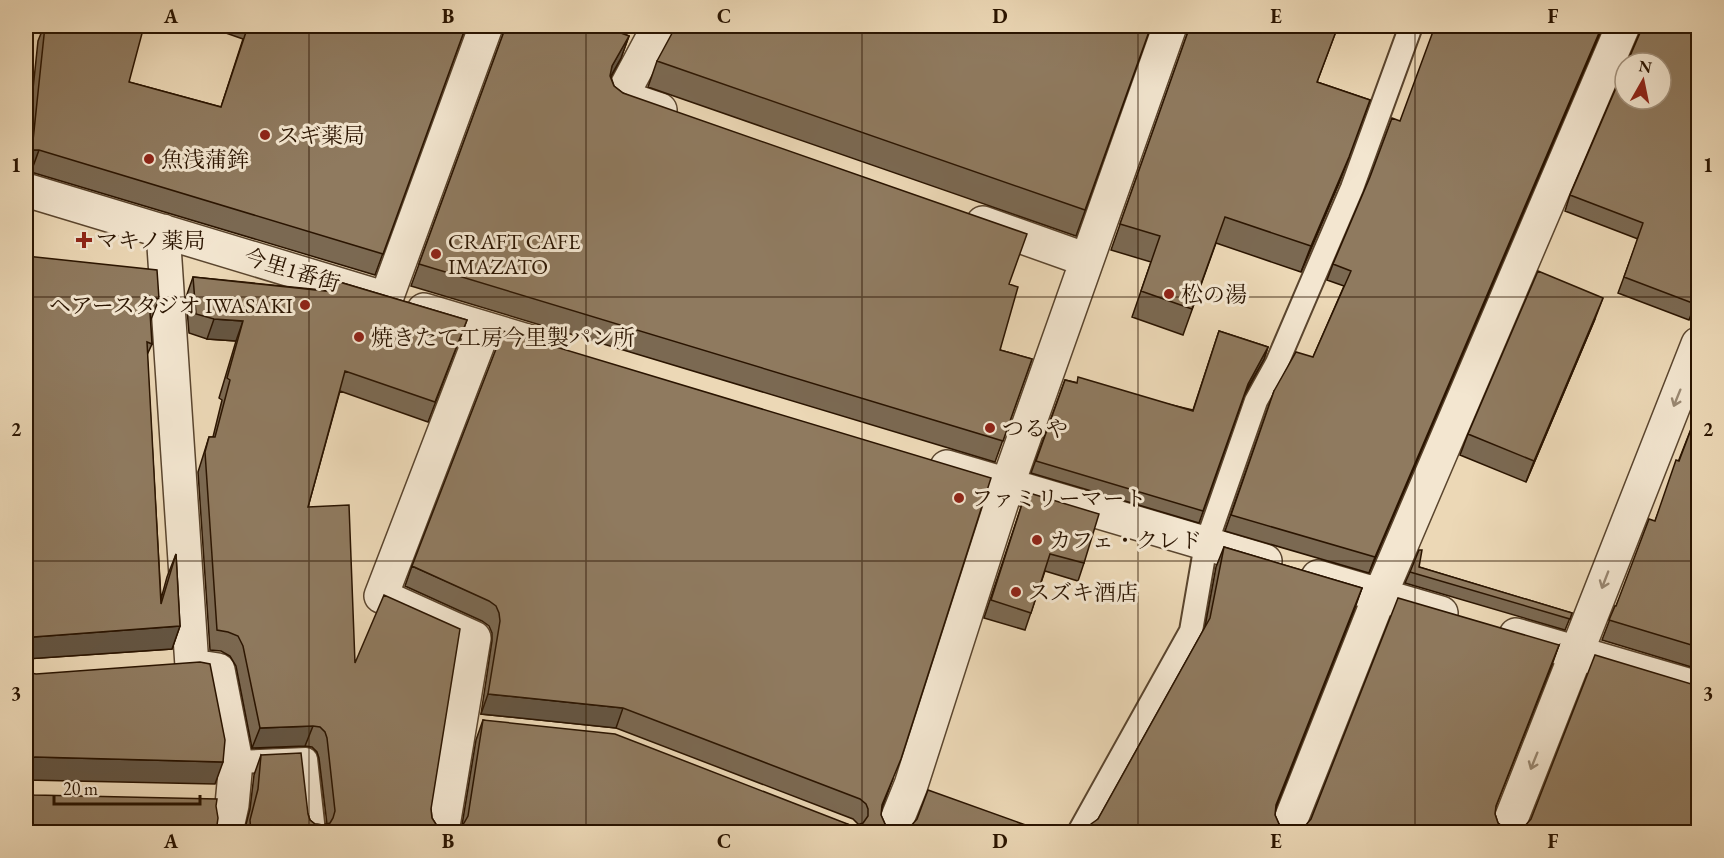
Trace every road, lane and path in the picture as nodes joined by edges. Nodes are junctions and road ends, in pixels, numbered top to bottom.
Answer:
1 (486, 26) edge
2 (659, 26) edge
3 (1170, 26) edge
4 (1411, 26) edge
5 (1623, 26) edge
6 (688, 120) edge
7 (26, 190) edge
8 (954, 213) edge
9 (163, 231) junction
10 (1087, 260) junction
11 (386, 299) junction
12 (484, 328) junction
13 (1698, 344) edge
14 (575, 355) edge
15 (916, 458) edge
16 (1007, 486) junction
17 (1206, 544) junction
18 (1380, 595) junction
19 (1577, 652) junction
20 (1698, 688) edge
21 (236, 762) junction
22 (911, 784) junction
23 (942, 796) edge
24 (220, 813) edge
25 (314, 832) edge
26 (442, 832) edge
27 (892, 832) edge
28 (1079, 832) edge
29 (1287, 832) edge
30 (1506, 832) edge

1 - 11 street
2 - 6 street
3 - 10 street
4 - 17 lane
5 - 18 street
7 - 9 street, 今里1番街
8 - 10 street
9 - 11 street, 今里1番街
9 - 21 street
10 - 16 street
11 - 12 street, 今里1番街
12 - 14 street, 今里1番街
12 - 26 street
13 -> 19 street
15 - 16 street
16 - 17 street
16 - 22 street
17 - 18 street
17 - 28 lane
18 - 19 street
18 - 29 street
19 - 20 street
19 -> 30 street
21 - 24 street
21 - 25 lane
22 - 23 street
22 - 27 street

